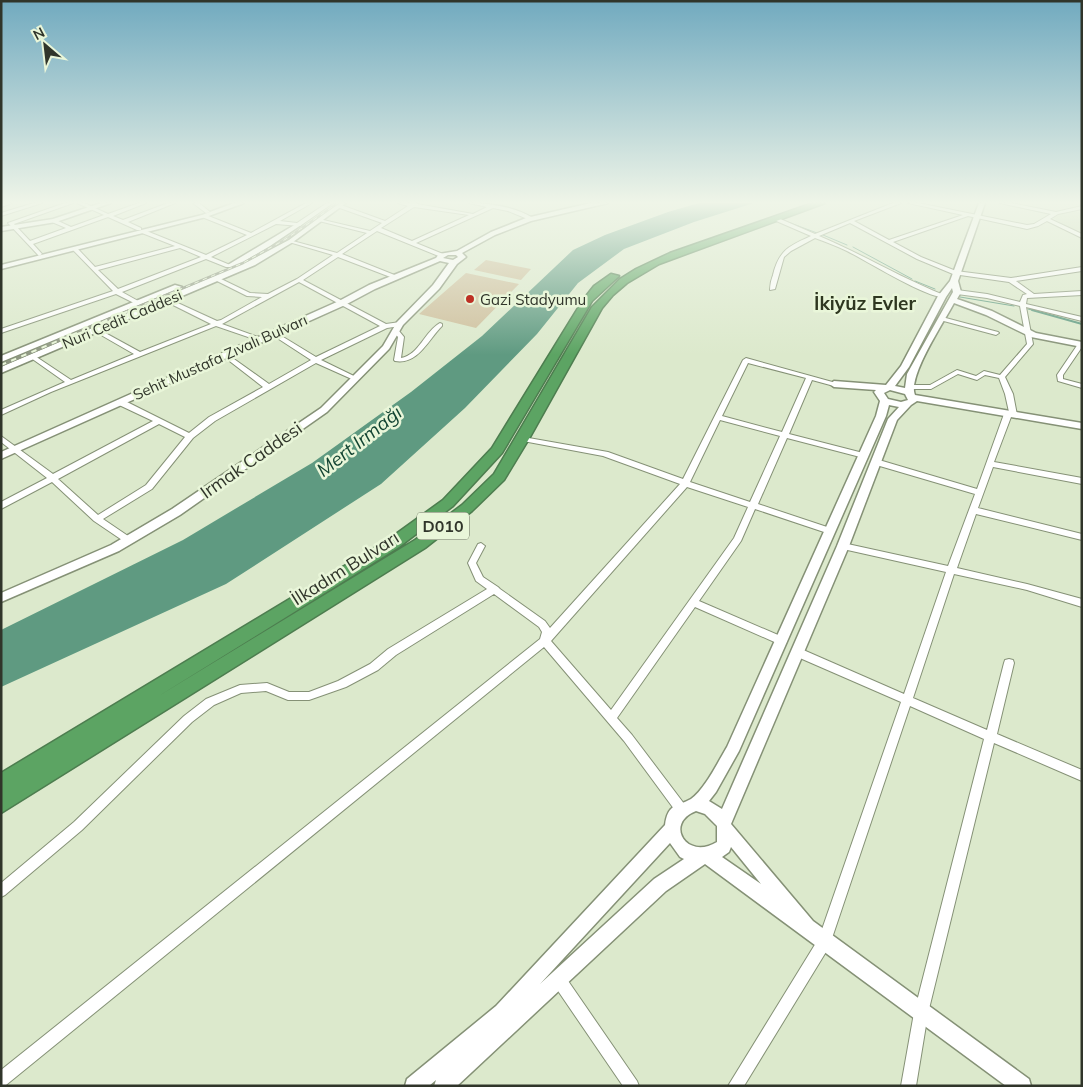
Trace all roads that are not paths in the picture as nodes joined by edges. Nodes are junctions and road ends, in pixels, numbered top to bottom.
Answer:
1 (39, 254) edge
2 (53, 254) edge
3 (79, 254) edge
4 (153, 254) edge
5 (198, 254) edge
6 (214, 254) edge
7 (251, 254) edge
8 (270, 254) edge
9 (334, 254) edge
10 (433, 254) edge
11 (462, 254) edge
12 (660, 254) edge
13 (679, 254) edge
14 (785, 254) edge
15 (856, 254) edge
16 (910, 254) edge
17 (962, 254) edge
18 (338, 255) junction
19 (207, 257) junction
20 (440, 257) junction
21 (456, 258) junction
22 (1, 265) edge
23 (228, 266) junction
24 (94, 269) junction
25 (1082, 269) edge
26 (395, 277) junction
27 (954, 277) junction
28 (217, 279) junction
29 (299, 280) junction
30 (1011, 280) junction
31 (772, 289) dead end
32 (118, 292) junction
33 (957, 292) junction
34 (1082, 293) edge
35 (1031, 294) junction
36 (271, 296) junction
37 (942, 296) junction
38 (167, 300) junction
39 (952, 300) junction
40 (138, 303) junction
41 (342, 303) junction
42 (1024, 305) junction
43 (942, 319) junction
44 (1082, 320) edge
45 (217, 324) junction
46 (440, 325) dead end
47 (385, 326) junction
48 (398, 328) junction
49 (96, 330) junction
50 (1, 331) edge
51 (1028, 332) junction
52 (273, 333) junction
53 (996, 333) dead end
54 (259, 339) junction
55 (1081, 345) edge
56 (140, 355) junction
57 (225, 355) junction
58 (33, 357) junction
59 (1, 359) edge
60 (316, 360) junction
61 (1, 370) edge
62 (810, 377) junction
63 (1002, 377) junction
64 (356, 379) junction
65 (71, 383) junction
66 (834, 384) junction
67 (1082, 386) edge
68 (268, 387) junction
69 (887, 387) junction
70 (910, 396) junction
71 (883, 399) junction
72 (120, 402) junction
73 (1, 413) edge
74 (1011, 414) junction
75 (717, 417) junction
76 (158, 421) junction
77 (1082, 426) edge
78 (785, 435) junction
79 (190, 436) junction
80 (1, 438) edge
81 (523, 440) junction
82 (16, 450) junction
83 (1, 456) edge
84 (864, 456) junction
85 (876, 462) junction
86 (990, 464) junction
87 (52, 479) junction
88 (1082, 481) edge
89 (684, 483) junction
90 (979, 493) junction
91 (1, 506) edge
92 (754, 506) junction
93 (973, 510) junction
94 (97, 519) junction
95 (830, 531) junction
96 (1082, 537) edge
97 (128, 540) junction
98 (481, 546) dead end
99 (843, 546) junction
100 (951, 571) junction
101 (495, 589) junction
102 (1, 598) edge
103 (692, 602) junction
104 (1082, 603) edge
105 (545, 641) junction
106 (782, 641) junction
107 (797, 652) junction
108 (1009, 663) dead end
109 (907, 700) junction
110 (611, 718) junction
111 (991, 736) junction
112 (1082, 776) edge
113 (1, 784) edge
114 (1, 804) edge
115 (688, 806) junction
116 (725, 827) junction
117 (672, 829) junction
118 (704, 857) junction
119 (1, 891) edge
120 (807, 927) junction
121 (824, 942) junction
122 (559, 980) junction
123 (921, 1012) junction
124 (1, 1080) edge
125 (414, 1086) edge
126 (443, 1086) edge
127 (632, 1086) edge
128 (735, 1086) edge
129 (908, 1086) edge
130 (1022, 1086) edge

1 - 22 street
2 - 22 street
3 - 24 street
4 - 24 street
5 - 19 street
6 - 19 street
7 - 23 street, Nuri Cedit Caddesi
8 - 28 street, Nuri Cedit Caddesi
9 - 18 street
10 - 20 street
11 - 21 street, Irmak Caddesi
12 - 113 highway, İlkadım Bulvarı / D010
13 - 81 highway, İlkadım Bulvarı / D010
14 - 31 street
15 - 37 street
16 - 27 street
17 - 27 street
18 - 26 street
18 - 29 street
19 - 23 street
19 - 32 street
20 - 21 street
20 - 26 street, Sehit Mustafa Zıvalı Bulvarı
21 - 48 street, Irmak Caddesi
23 - 40 street, Nuri Cedit Caddesi
24 - 32 street
25 - 30 street
26 - 41 street, Sehit Mustafa Zıvalı Bulvarı
27 - 30 street
27 - 33 street
27 - 37 street
28 - 36 street
28 - 38 street, Nuri Cedit Caddesi
29 - 36 street
29 - 41 street
30 - 35 street
32 - 40 street
32 - 50 street
33 - 39 street
33 - 42 street
34 - 35 street
35 - 42 street
36 - 45 street
37 - 69 street
38 - 45 street
38 - 49 street, Nuri Cedit Caddesi
39 - 43 street
39 - 51 street
40 - 59 street, Nuri Cedit Caddesi
41 - 47 street
41 - 52 street, Sehit Mustafa Zıvalı Bulvarı
42 - 44 street
42 - 51 street
43 - 53 street
43 - 70 street
45 - 54 street
45 - 56 street
46 - 48 street
47 - 48 street
47 - 60 street
48 - 64 street, Irmak Caddesi
49 - 56 street
49 - 58 street, Nuri Cedit Caddesi
51 - 55 street
51 - 63 street
52 - 54 street, Sehit Mustafa Zıvalı Bulvarı
52 - 60 street
54 - 57 street, Sehit Mustafa Zıvalı Bulvarı
55 - 67 street
56 - 65 street
57 - 68 street
57 - 72 street, Sehit Mustafa Zıvalı Bulvarı
58 - 61 street, Nuri Cedit Caddesi
58 - 65 street
60 - 64 street
60 - 68 street
62 - 66 street
62 - 75 street
62 - 78 street
63 - 70 street
63 - 74 street
64 - 97 street, Irmak Caddesi
65 - 73 street
66 - 69 street
66 - 71 street
68 - 79 street
69 - 70 street
69 - 71 street
70 - 71 street
70 - 74 street
70 - 85 street
71 - 84 street
72 - 76 street
72 - 82 street, Sehit Mustafa Zıvalı Bulvarı
74 - 77 street
74 - 86 street
75 - 78 street
75 - 89 street
76 - 79 street
76 - 87 street
78 - 84 street
78 - 92 street
79 - 94 street
80 - 82 street
81 - 89 street
81 - 114 highway, İlkadım Bulvarı / D010
82 - 83 street, Sehit Mustafa Zıvalı Bulvarı
82 - 87 street
84 - 95 street
85 - 90 street
85 - 99 street
86 - 88 street
86 - 90 street
87 - 91 street
87 - 94 street
89 - 92 street
89 - 105 street
90 - 93 street
92 - 95 street
92 - 103 street
93 - 96 street
93 - 100 street
94 - 97 street
95 - 106 street
97 - 102 street, Irmak Caddesi
98 - 101 street
99 - 100 street
99 - 107 street
100 - 104 street
100 - 109 street
101 - 105 street
101 - 119 street
103 - 106 street
103 - 110 street
105 - 110 street
105 - 124 street
106 - 115 street
107 - 109 street
107 - 116 street
108 - 111 street
109 - 111 street
109 - 121 street
110 - 115 street
111 - 112 street
111 - 123 street
115 - 116 street
115 - 117 street
116 - 118 street
116 - 120 street
117 - 118 street
117 - 125 street
118 - 120 street
118 - 122 street
120 - 121 street
121 - 123 street
121 - 128 street
122 - 126 street
122 - 127 street
123 - 129 street
123 - 130 street

